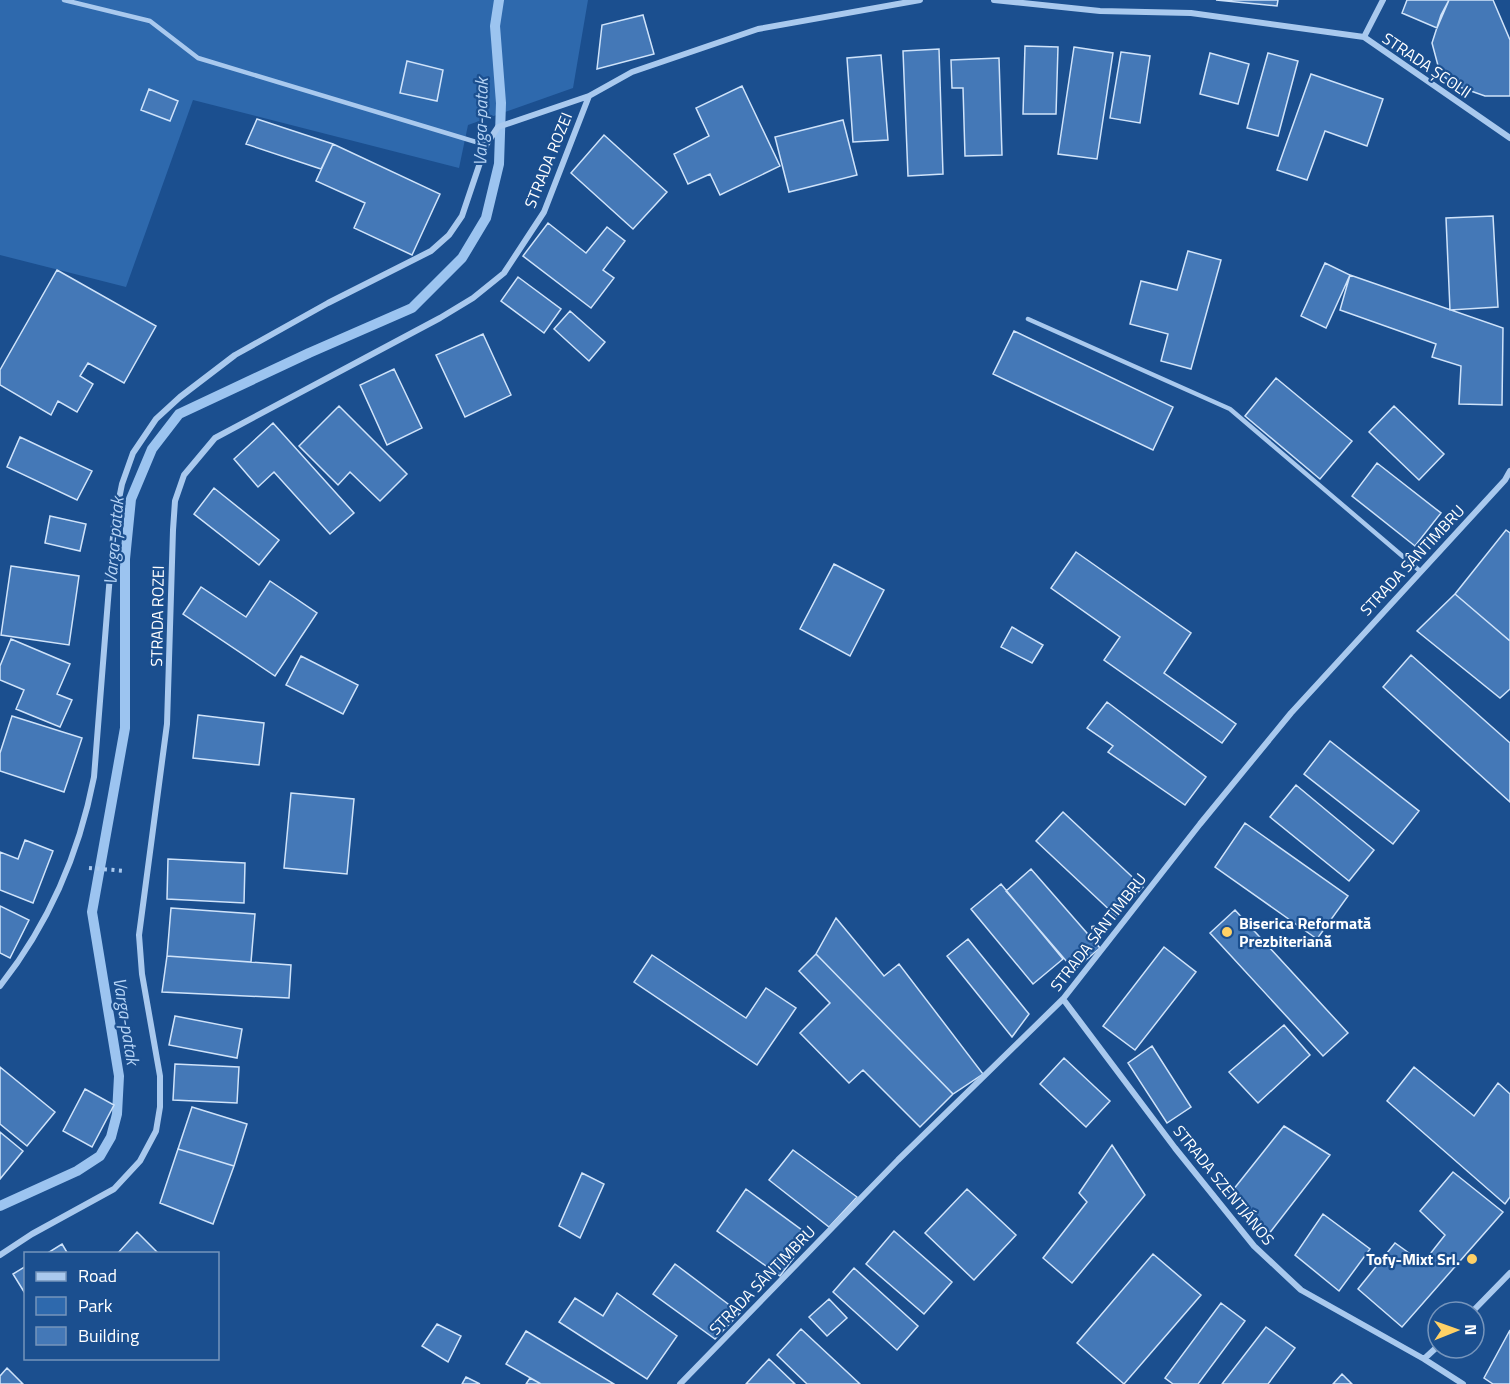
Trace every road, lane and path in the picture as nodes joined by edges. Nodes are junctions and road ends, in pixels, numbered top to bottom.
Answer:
1 (64, 0) edge
2 (920, 0) edge
3 (993, 0) edge
4 (1383, 0) edge
5 (1364, 38) junction
6 (589, 96) junction
7 (1510, 138) edge
8 (486, 146) junction
9 (1028, 319) dead end
10 (1510, 471) edge
11 (1507, 482) edge
12 (1420, 571) junction
13 (86, 868) dead end
14 (122, 871) dead end
15 (0, 986) edge
16 (1063, 999) junction
17 (0, 1255) edge
18 (1510, 1274) edge
19 (1484, 1300) edge
20 (1424, 1359) joint
21 (680, 1384) edge
22 (1463, 1384) edge

1 - 8 lane
2 - 6 street, STRADA ROZEI
3 - 5 street
4 - 5 street, STRADA ȘCOLII
5 - 7 street, STRADA ȘCOLII
6 - 8 street, STRADA ROZEI
6 - 17 street, STRADA ROZEI
8 - 15 street, STRADA ROZEI
9 - 12 lane
10 - 11 street, STRADA SÂNTIMBRU
11 - 12 street, STRADA SÂNTIMBRU
12 - 16 street, STRADA SÂNTIMBRU
13 - 14 path
16 - 20 street, STRADA SZENTJÁNOS
16 - 21 street, STRADA SÂNTIMBRU
18 - 19 street
20 - 22 street, STRADA SZENTJÁNOS

